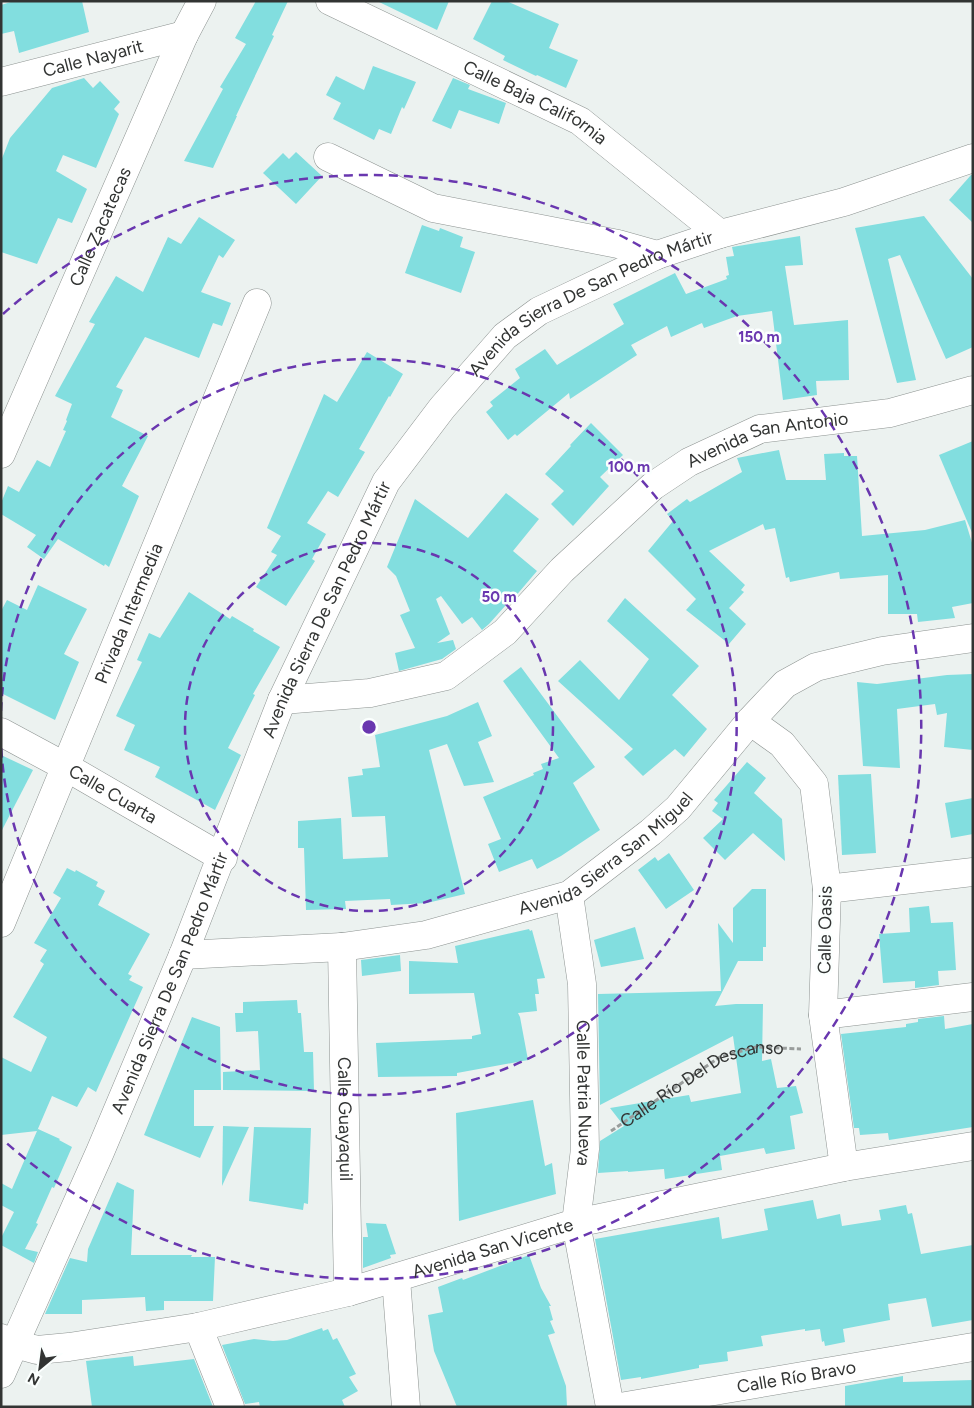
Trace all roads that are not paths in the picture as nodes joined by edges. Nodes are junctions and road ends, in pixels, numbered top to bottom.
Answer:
1 (202, 1) edge
2 (330, 1) edge
3 (184, 35) junction
4 (1, 82) edge
5 (328, 157) dead end
6 (973, 158) edge
7 (720, 234) junction
8 (657, 255) junction
9 (257, 303) dead end
10 (973, 390) edge
11 (1, 454) edge
12 (973, 638) edge
13 (282, 700) junction
14 (750, 721) junction
15 (1, 732) edge
16 (66, 767) junction
17 (223, 858) junction
18 (973, 872) edge
19 (827, 889) junction
20 (569, 895) junction
21 (1, 923) edge
22 (342, 947) junction
23 (183, 955) junction
24 (973, 997) edge
25 (823, 1015) junction
26 (973, 1146) edge
27 (844, 1167) junction
28 (576, 1222) junction
29 (396, 1278) junction
30 (348, 1292) junction
31 (198, 1328) junction
32 (8, 1341) edge
33 (973, 1347) edge
34 (1, 1374) edge
35 (230, 1407) edge
36 (406, 1407) edge
37 (610, 1407) edge
38 (620, 1407) edge

1 - 3 street, Calle Zacatecas
2 - 7 street, Calle Baja California
3 - 4 street, Calle Nayarit
3 - 11 street, Calle Zacatecas
5 - 8 street
6 - 7 street, Avenida Sierra De San Pedro Mártir
7 - 8 street, Avenida Sierra De San Pedro Mártir
8 - 13 street, Avenida Sierra De San Pedro Mártir
9 - 16 street, Privada Intermedia
10 - 13 street, Avenida San Antonio
12 - 14 street, Avenida Sierra San Miguel
13 - 17 street, Avenida Sierra De San Pedro Mártir
14 - 19 street, Calle Oasis
14 - 20 street, Avenida Sierra San Miguel
15 - 16 street, Calle Cuarta
16 - 17 street, Calle Cuarta
16 - 21 street, Privada Intermedia
17 - 23 street, Avenida Sierra De San Pedro Mártir
18 - 19 street
19 - 25 street, Calle Oasis
20 - 22 street, Avenida Sierra San Miguel
20 - 28 street, Calle Patria Nueva
22 - 23 street, Avenida Sierra San Miguel
22 - 30 street, Calle Guayaquil
23 - 32 street, Avenida Sierra De San Pedro Mártir
24 - 25 street
25 - 27 street, Calle Oasis
26 - 27 street, Avenida San Vicente
27 - 28 street, Avenida San Vicente
28 - 29 street, Avenida San Vicente
28 - 37 street, Calle Patria Nueva
29 - 30 street, Avenida San Vicente
29 - 36 street
30 - 31 street, Avenida San Vicente
31 - 32 street, Avenida San Vicente
31 - 35 street
32 - 34 street, Avenida Sierra De San Pedro Mártir
33 - 38 street, Calle Río Bravo

